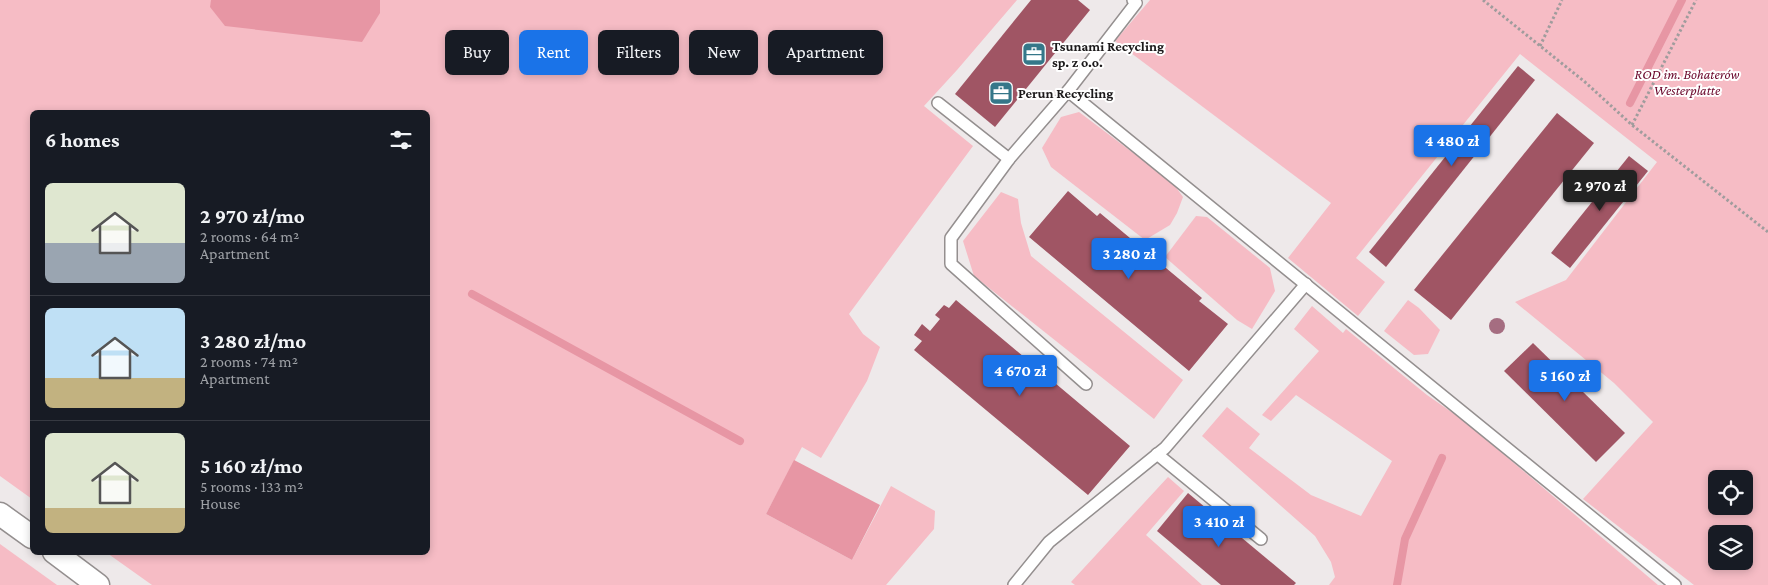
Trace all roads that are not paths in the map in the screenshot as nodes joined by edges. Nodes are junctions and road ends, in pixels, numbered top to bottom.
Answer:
1 (1133, 0) edge
2 (1068, 92) junction
3 (938, 103) dead end
4 (1009, 159) junction
5 (1306, 284) junction
6 (1086, 384) dead end
7 (1157, 454) junction
8 (2, 516) edge
9 (30, 536) edge
10 (1261, 539) dead end
11 (58, 555) edge
12 (98, 585) edge
13 (1014, 585) edge
14 (1675, 585) edge

1 - 2 lane
2 - 4 lane
2 - 5 lane
3 - 4 lane
4 - 6 lane
5 - 7 lane
5 - 14 lane
7 - 10 lane
7 - 13 lane
8 - 9 street
11 - 12 street

